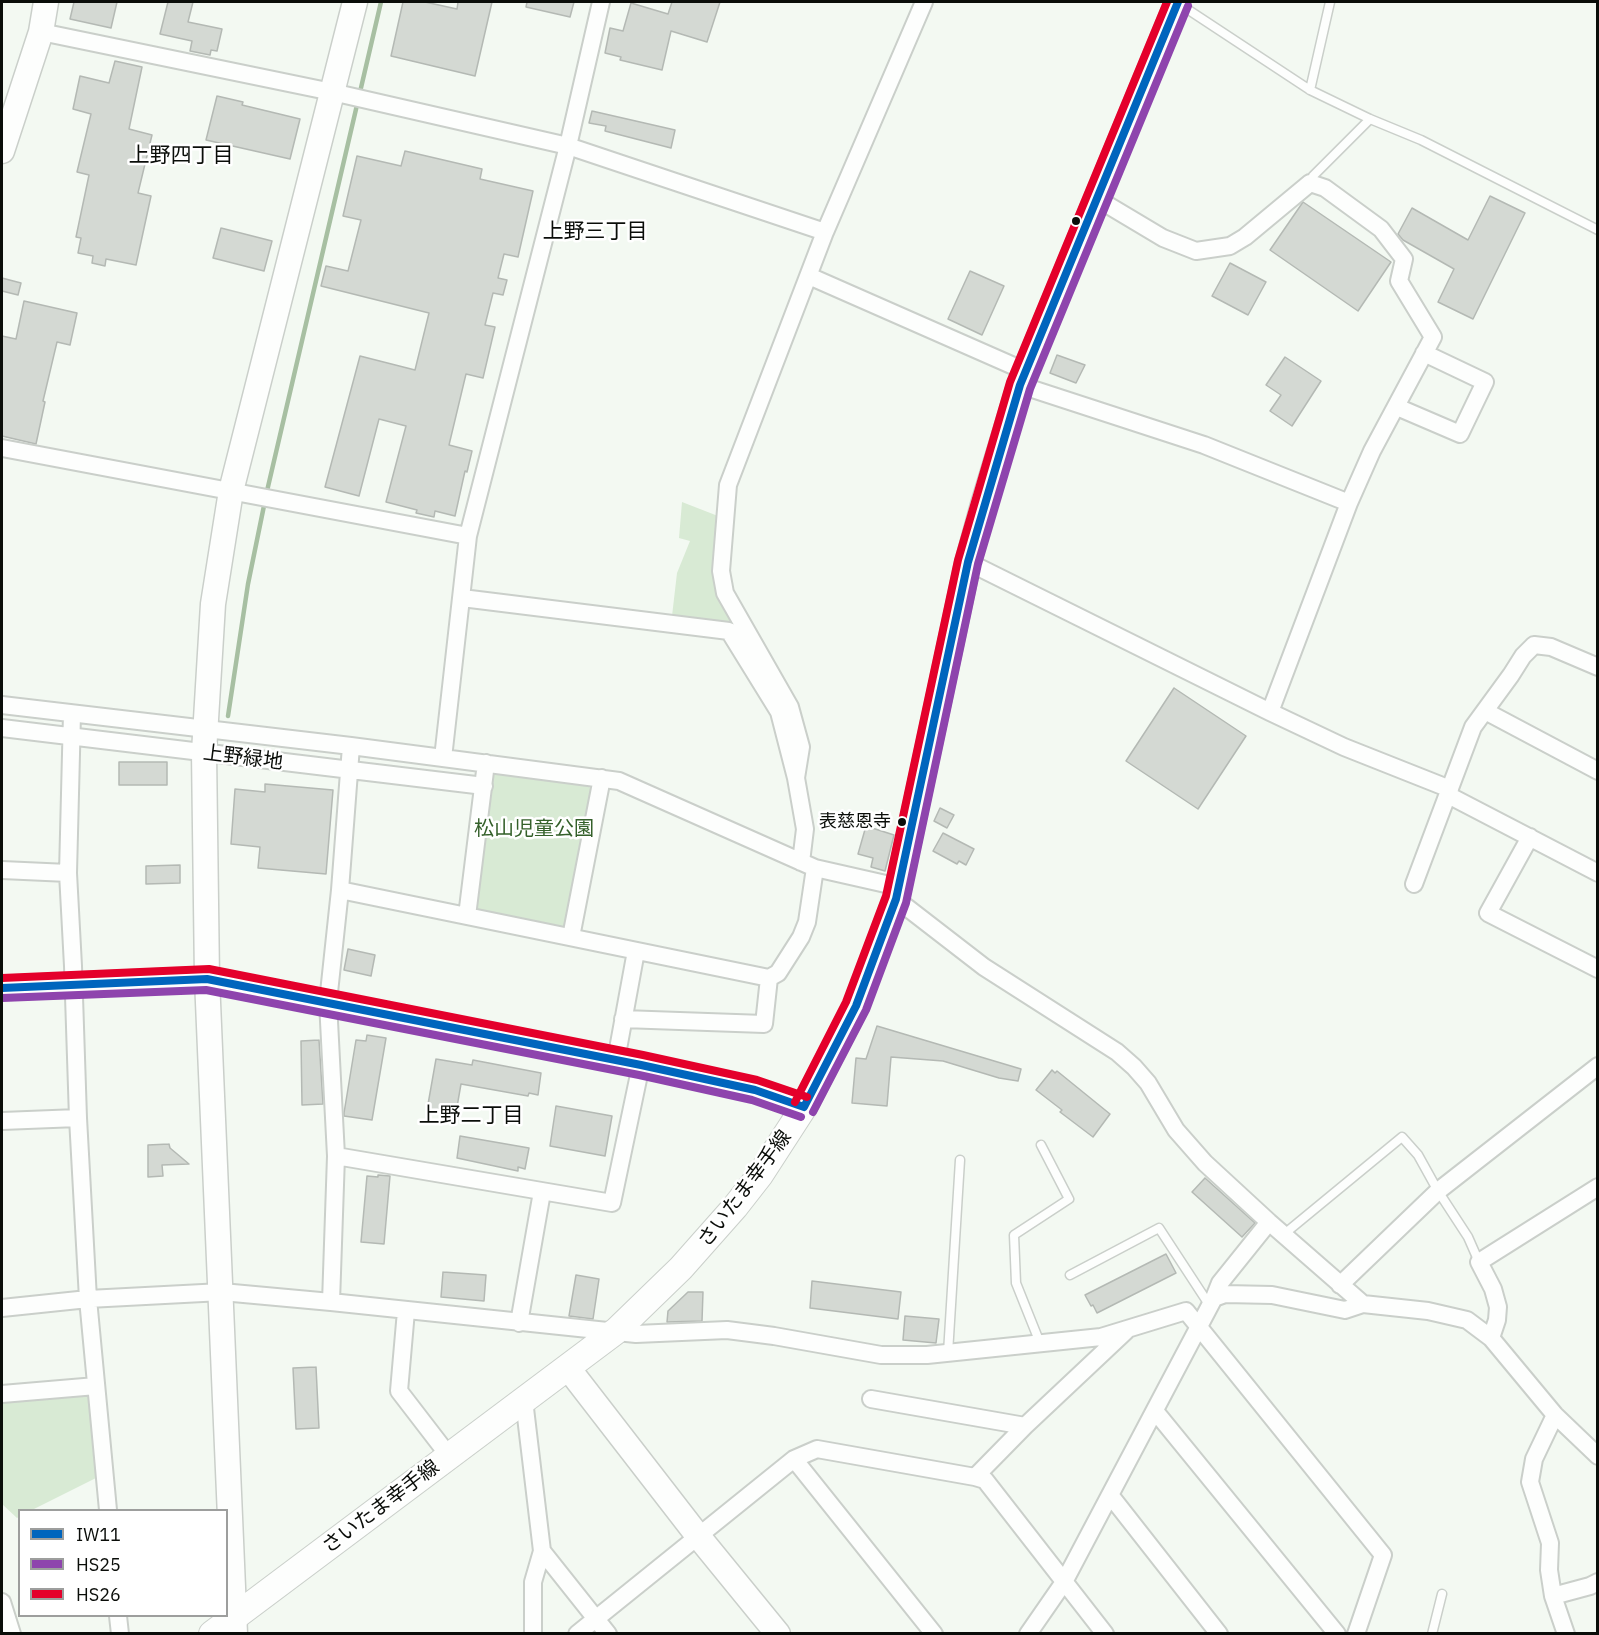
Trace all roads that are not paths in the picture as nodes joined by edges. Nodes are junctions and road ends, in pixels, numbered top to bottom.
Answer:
1 (46, 2) edge
2 (355, 2) edge
3 (601, 2) edge
4 (924, 2) edge
5 (1178, 2) edge
6 (1330, 2) edge
7 (41, 32) junction
8 (1310, 90) junction
9 (332, 92) junction
10 (1370, 119) junction
11 (568, 146) junction
12 (2, 151) edge
13 (1310, 183) junction
14 (1096, 198) junction
15 (1598, 231) edge
16 (825, 232) junction
17 (809, 276) junction
18 (1424, 353) junction
19 (1022, 378) junction
20 (1397, 407) junction
21 (2, 448) edge
22 (231, 491) junction
23 (1349, 503) junction
24 (468, 536) junction
25 (968, 562) junction
26 (462, 598) junction
27 (1598, 667) edge
28 (2, 705) edge
29 (1485, 711) junction
30 (1270, 712) junction
31 (72, 714) junction
32 (2, 728) edge
33 (72, 737) junction
34 (204, 741) junction
35 (351, 746) junction
36 (443, 758) junction
37 (486, 763) junction
38 (1598, 771) edge
39 (349, 772) junction
40 (602, 778) junction
41 (796, 778) junction
42 (484, 786) junction
43 (1449, 792) junction
44 (1530, 837) junction
45 (808, 865) junction
46 (2, 870) edge
47 (68, 873) junction
48 (1598, 873) edge
49 (1414, 884) dead end
50 (340, 890) junction
51 (897, 893) junction
52 (467, 916) junction
53 (571, 937) junction
54 (636, 951) junction
55 (1598, 969) edge
56 (769, 978) junction
57 (207, 979) junction
58 (74, 985) junction
59 (2, 988) edge
60 (328, 1002) junction
61 (624, 1019) junction
62 (616, 1060) junction
63 (641, 1065) junction
64 (1598, 1066) edge
65 (804, 1107) junction
66 (78, 1118) junction
67 (2, 1121) edge
68 (1041, 1145) dead end
69 (336, 1156) junction
70 (960, 1160) dead end
71 (1598, 1187) edge
72 (1438, 1191) junction
73 (542, 1192) junction
74 (1269, 1222) junction
75 (1283, 1234) junction
76 (1479, 1262) junction
77 (1070, 1275) dead end
78 (1340, 1285) junction
79 (222, 1293) junction
80 (88, 1299) junction
81 (331, 1302) junction
82 (1212, 1302) junction
83 (1363, 1304) junction
84 (2, 1308) edge
85 (406, 1311) junction
86 (519, 1323) junction
87 (1199, 1327) junction
88 (1127, 1330) junction
89 (616, 1331) junction
90 (1491, 1338) junction
91 (1040, 1344) junction
92 (948, 1353) junction
93 (568, 1368) junction
94 (96, 1386) junction
95 (2, 1394) edge
96 (871, 1399) dead end
97 (524, 1400) junction
98 (1155, 1411) junction
99 (1555, 1415) junction
100 (1025, 1426) junction
101 (449, 1456) junction
102 (1598, 1456) edge
103 (794, 1460) junction
104 (975, 1477) junction
105 (1110, 1495) junction
106 (108, 1509) edge
107 (698, 1536) junction
108 (542, 1551) junction
109 (1064, 1582) junction
110 (1598, 1582) edge
111 (1442, 1594) dead end
112 (1553, 1596) junction
113 (2, 1602) edge
114 (118, 1617) edge
115 (596, 1618) junction
116 (235, 1625) edge
117 (529, 1633) edge
118 (12, 1634) edge
119 (120, 1634) edge
120 (212, 1634) edge
121 (577, 1634) edge
122 (608, 1634) edge
123 (778, 1634) edge
124 (934, 1634) edge
125 (1028, 1634) edge
126 (1105, 1634) edge
127 (1219, 1634) edge
128 (1337, 1634) edge
129 (1356, 1634) edge
130 (1432, 1634) edge
131 (1566, 1634) edge

1 - 7 street
2 - 9 street
3 - 11 street
4 - 16 street
5 - 8 lane
5 - 14 main road, さいたま幸手線
6 - 8 lane
7 - 9 street
7 - 12 street
8 - 10 lane
9 - 11 street
9 - 22 street
10 - 13 lane
10 - 15 lane
11 - 16 street
11 - 24 street
13 - 14 street
13 - 18 street
14 - 19 main road, さいたま幸手線
16 - 17 street
17 - 19 street
17 - 41 street
18 - 20 street
18 - 20 street
19 - 23 street
19 - 25 main road, さいたま幸手線
20 - 23 street
21 - 22 street
22 - 24 street
22 - 34 street
23 - 30 street
24 - 26 street
25 - 30 street
25 - 51 main road, さいたま幸手線
26 - 36 street
26 - 41 street
27 - 29 street
28 - 31 street
29 - 38 street
29 - 43 street
30 - 43 street
31 - 33 street
31 - 34 street
32 - 33 street, 上野緑地
33 - 34 street, 上野緑地
33 - 47 street
34 - 35 street
34 - 39 street, 上野緑地
34 - 57 street
35 - 36 street
35 - 39 street
36 - 37 street
37 - 40 street
37 - 42 street
39 - 42 street, 上野緑地
39 - 50 street
40 - 45 street
40 - 53 street
41 - 45 street
42 - 52 street
43 - 44 street
43 - 49 street
44 - 48 street
44 - 55 street
45 - 51 street
45 - 56 street
46 - 47 street
47 - 58 street
50 - 52 street
50 - 60 street
51 - 65 main road, さいたま幸手線
51 - 74 street
52 - 53 street
53 - 54 street
54 - 56 street
54 - 61 street
56 - 61 street
57 - 58 street
57 - 60 street
57 - 79 street
58 - 59 street
58 - 66 street
60 - 62 street
60 - 69 street
61 - 62 street
62 - 63 street
63 - 65 street
63 - 73 street
64 - 72 street
65 - 89 main road, さいたま幸手線
66 - 67 street
66 - 80 street
68 - 91 lane
69 - 73 street
69 - 81 street
70 - 92 lane
71 - 76 street
72 - 75 lane
72 - 76 lane
72 - 78 street
73 - 86 street
74 - 75 street
74 - 82 street
75 - 78 street
76 - 90 street
77 - 82 lane
78 - 83 street
79 - 80 street
79 - 81 street
79 - 116 street
80 - 84 street
80 - 94 street
81 - 85 street
82 - 83 street
82 - 87 street
83 - 90 street
85 - 86 street
85 - 101 street
86 - 89 street
87 - 88 street
87 - 98 street
87 - 129 street
88 - 91 street
88 - 100 street
89 - 92 street
89 - 93 main road, さいたま幸手線
90 - 99 street
91 - 92 street
93 - 97 main road, さいたま幸手線
93 - 107 street
94 - 95 street
94 - 106 street
96 - 100 street
97 - 101 main road, さいたま幸手線
97 - 108 street
98 - 105 street
98 - 128 street
99 - 102 street
99 - 112 street
100 - 104 street
101 - 116 main road, さいたま幸手線
103 - 104 street
103 - 107 street
103 - 124 street
104 - 109 street
105 - 109 street
105 - 127 street
107 - 115 street
107 - 123 street
108 - 115 street
108 - 117 street
109 - 125 street
109 - 126 street
110 - 112 street
111 - 130 lane
112 - 131 street
113 - 118 street
114 - 119 street
115 - 121 street
115 - 122 street
116 - 120 main road, さいたま幸手線

